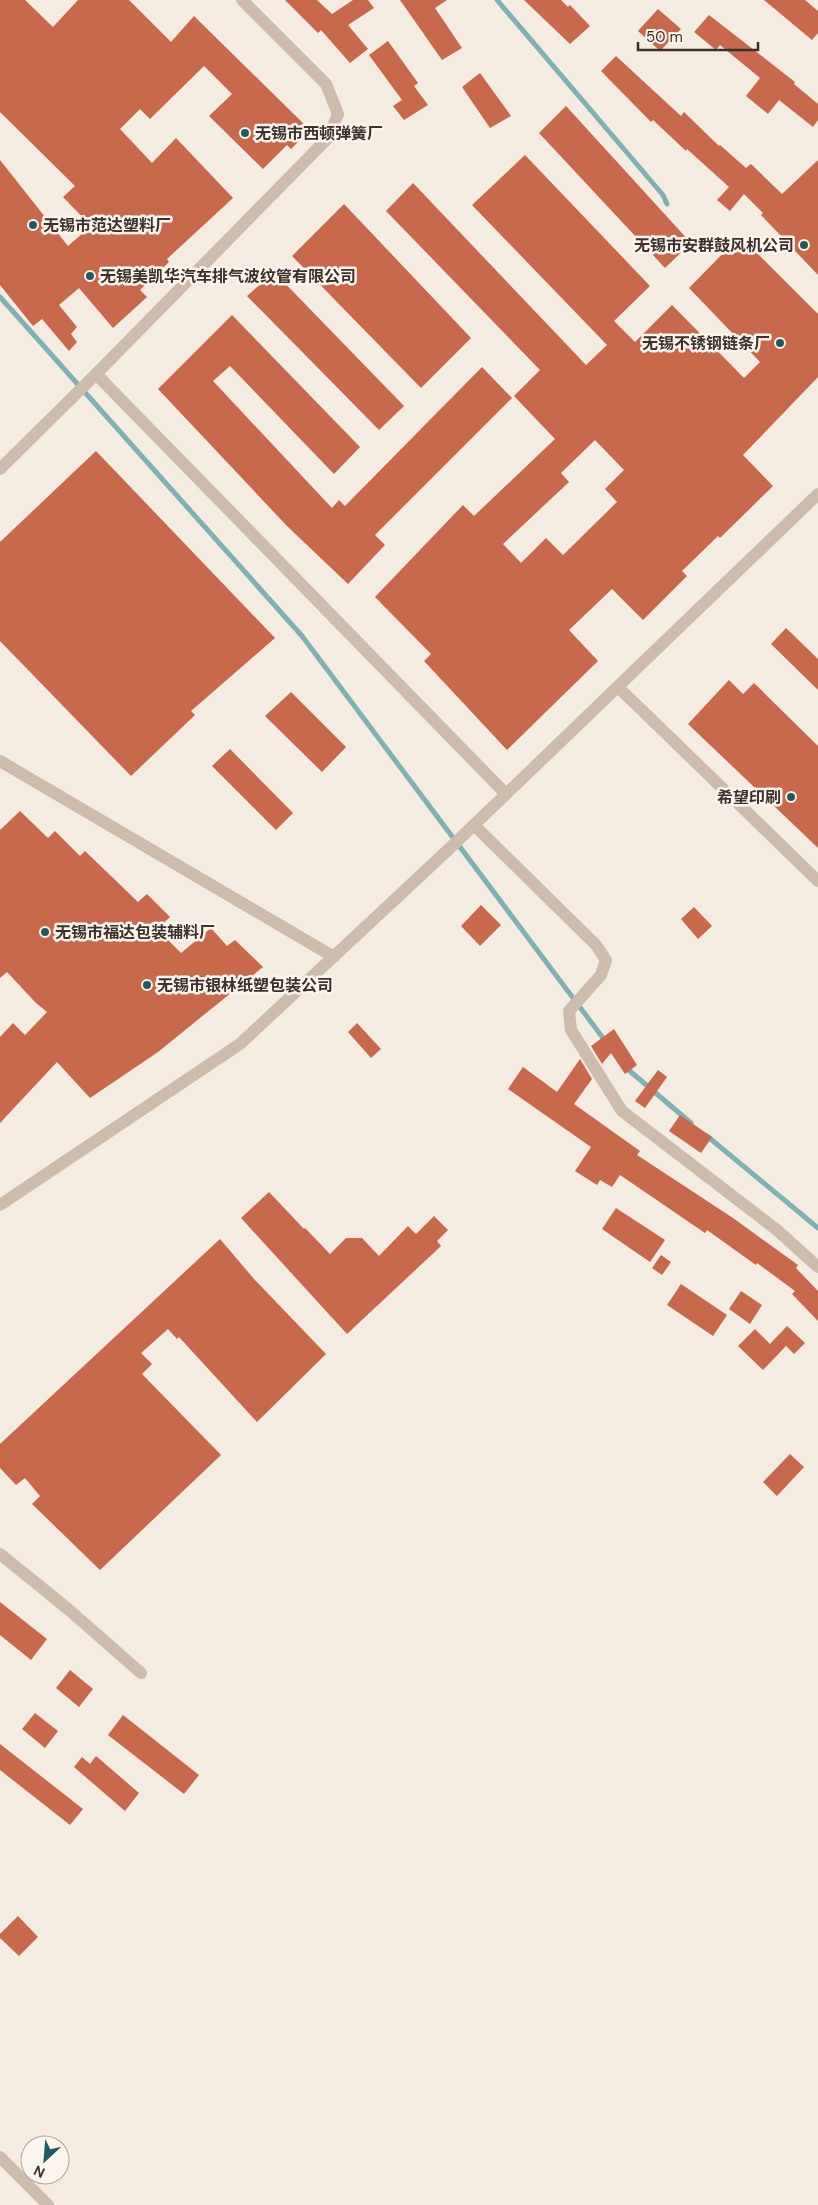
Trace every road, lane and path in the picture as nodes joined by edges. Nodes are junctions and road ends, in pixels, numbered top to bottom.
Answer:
1 (242, 0) edge
2 (93, 378) junction
3 (0, 469) edge
4 (818, 494) edge
5 (618, 687) junction
6 (0, 762) edge
7 (506, 794) junction
8 (474, 825) junction
9 (818, 881) edge
10 (334, 956) junction
11 (0, 1205) edge
12 (818, 1267) edge
13 (0, 1554) edge
14 (141, 1673) dead end
15 (0, 2157) edge
16 (48, 2205) edge

1 - 2 street
2 - 3 street
2 - 7 street
4 - 5 street
5 - 7 street
5 - 9 street
6 - 10 street
7 - 8 street
8 - 10 street
8 - 12 street
10 - 11 street
13 - 14 street
15 - 16 street

